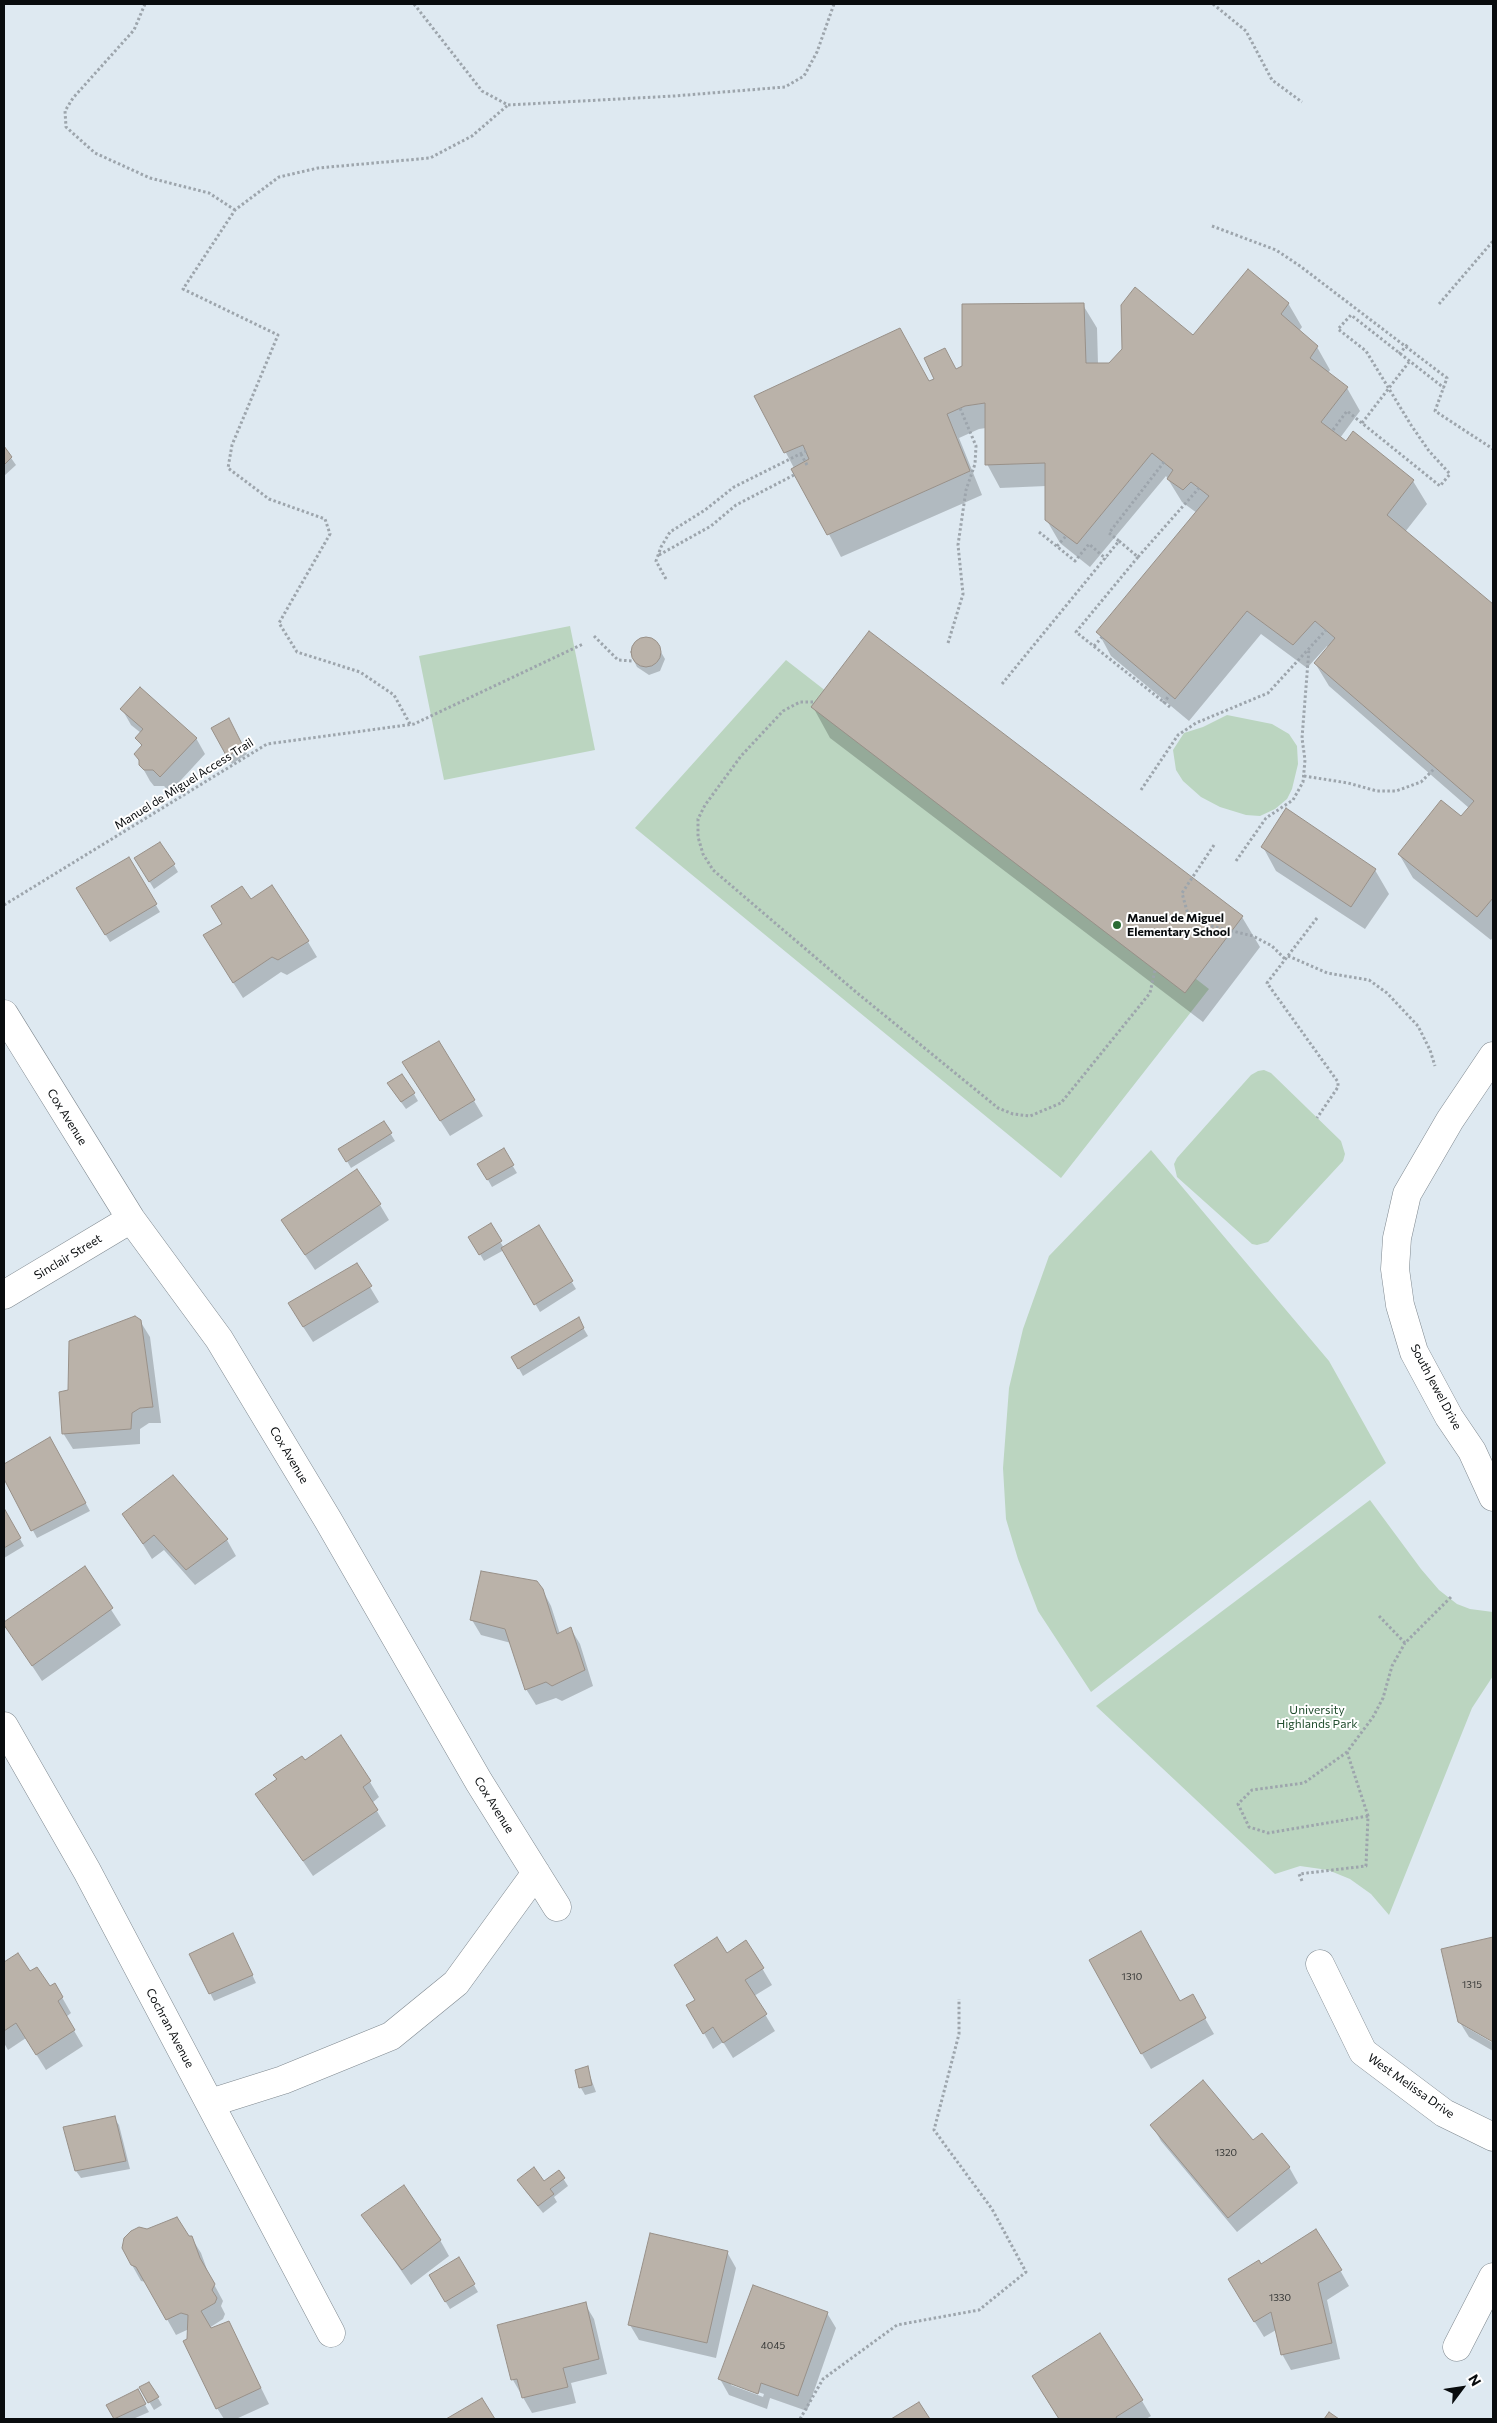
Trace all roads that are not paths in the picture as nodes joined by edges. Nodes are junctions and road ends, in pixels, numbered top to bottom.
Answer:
1 (4, 1014) edge
2 (1493, 1056) edge
3 (131, 1219) junction
4 (4, 1295) edge
5 (1493, 1497) edge
6 (4, 1726) edge
7 (536, 1873) junction
8 (557, 1907) dead end
9 (1320, 1964) dead end
10 (210, 2103) junction
11 (1493, 2137) edge
12 (1493, 2277) edge
13 (331, 2333) dead end
14 (1457, 2347) dead end

1 - 3 street, Cox Avenue
2 - 5 street, South Jewel Drive
3 - 4 street, Sinclair Street
3 - 7 street, Cox Avenue
6 - 10 street, Cochran Avenue
7 - 8 street, Cox Avenue
7 - 10 street
9 - 11 street, West Melissa Drive
10 - 13 street, Cochran Avenue
12 - 14 street

